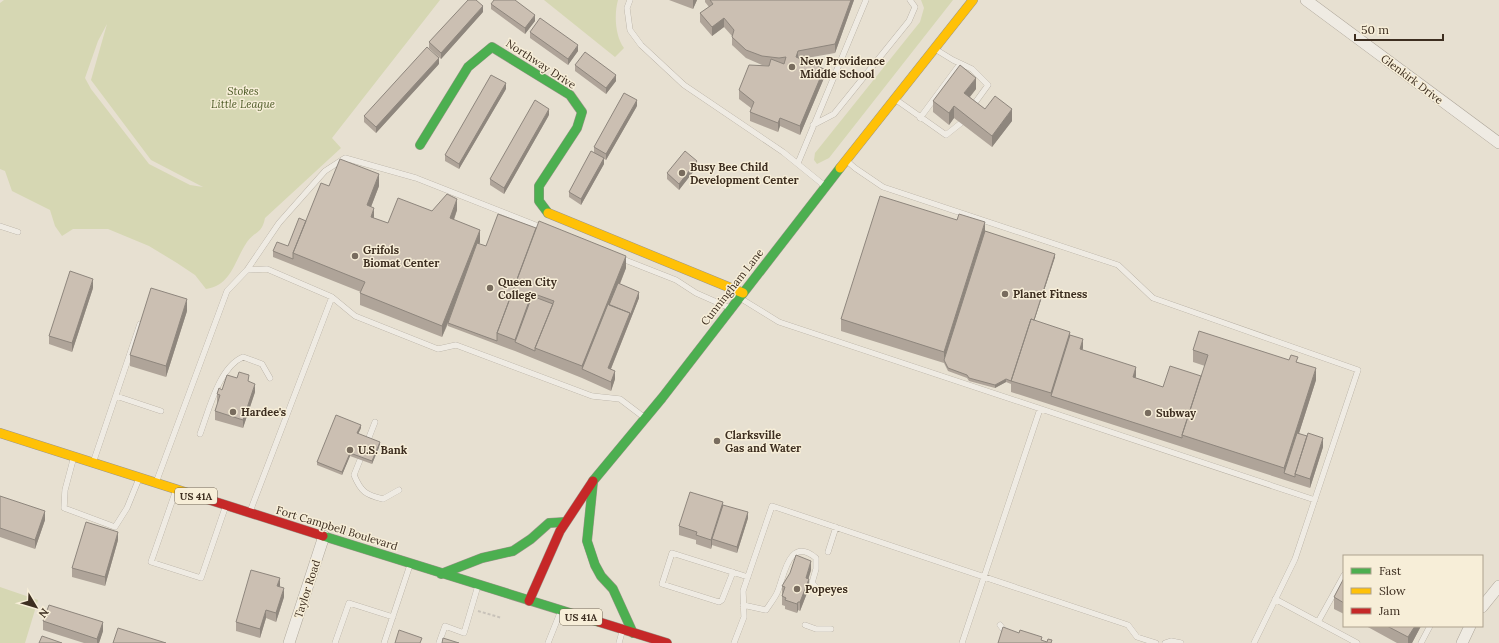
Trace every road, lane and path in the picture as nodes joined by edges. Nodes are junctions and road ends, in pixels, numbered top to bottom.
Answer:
1 (630, 0) edge
2 (866, 0) edge
3 (910, 0) edge
4 (973, 0) edge
5 (1306, 0) edge
6 (935, 48) junction
7 (960, 64) junction
8 (947, 80) junction
9 (953, 86) edge
10 (934, 98) junction
11 (969, 98) edge
12 (895, 99) junction
13 (940, 102) edge
14 (976, 103) junction
15 (971, 109) edge
16 (920, 118) junction
17 (961, 123) edge
18 (813, 125) junction
19 (1499, 144) edge
20 (420, 145) dead end
21 (846, 160) junction
22 (798, 164) junction
23 (826, 187) junction
24 (0, 226) edge
25 (550, 230) edge
26 (18, 232) dead end
27 (617, 256) edge
28 (247, 270) junction
29 (741, 295) junction
30 (332, 297) junction
31 (731, 308) junction
32 (140, 324) edge
33 (270, 378) dead end
34 (116, 396) junction
35 (1040, 409) junction
36 (161, 411) dead end
37 (646, 418) junction
38 (375, 422) dead end
39 (0, 433) edge
40 (200, 434) dead end
41 (368, 440) edge
42 (74, 456) junction
43 (360, 460) edge
44 (93, 463) junction
45 (140, 477) junction
46 (593, 482) junction
47 (156, 483) junction
48 (176, 489) junction
49 (399, 490) dead end
50 (1315, 500) junction
51 (226, 506) junction
52 (250, 514) junction
53 (565, 522) junction
54 (836, 527) junction
55 (324, 536) junction
56 (828, 552) dead end
57 (410, 564) junction
58 (733, 572) junction
59 (441, 574) junction
60 (748, 577) junction
61 (984, 577) junction
62 (1343, 577) edge
63 (478, 585) junction
64 (1499, 586) edge
65 (817, 588) dead end
66 (1276, 599) junction
67 (529, 601) junction
68 (743, 605) junction
69 (1483, 606) edge
70 (471, 608) junction
71 (561, 611) junction
72 (393, 617) junction
73 (502, 618) dead end
74 (1318, 622) junction
75 (805, 625) dead end
76 (1000, 625) dead end
77 (1429, 627) edge
78 (1470, 627) edge
79 (831, 629) dead end
80 (623, 630) junction
81 (633, 633) junction
82 (1011, 636) edge
83 (1141, 641) edge
84 (289, 643) edge
85 (335, 643) edge
86 (384, 643) edge
87 (439, 643) edge
88 (548, 643) edge
89 (619, 643) edge
90 (668, 643) edge
91 (734, 643) edge
92 (962, 643) edge
93 (1156, 643) edge
94 (1165, 643) edge
95 (1182, 643) edge
96 (1254, 643) edge
97 (1356, 643) edge
98 (1421, 643) edge
99 (1462, 643) edge

1 - 22 lane
2 - 18 lane
3 - 18 lane
4 - 6 main road, Cunningham Lane
5 - 19 street, Glenkirk Drive
6 - 7 lane
6 - 12 main road, Cunningham Lane
7 - 8 lane
7 - 14 lane
8 - 9 lane
8 - 10 lane
10 - 13 lane
10 - 16 lane
11 - 14 lane
12 - 16 lane
12 - 21 main road, Cunningham Lane
14 - 15 lane
16 - 17 lane
18 - 22 lane
20 - 29 main road, Northway Drive
21 - 23 main road, Cunningham Lane
21 - 50 lane
22 - 23 lane
23 - 29 main road, Cunningham Lane
24 - 26 lane
25 - 28 lane
27 - 31 lane
28 - 30 lane
28 - 47 lane
29 - 31 main road, Cunningham Lane
29 - 35 lane
30 - 37 lane
30 - 52 lane
31 - 37 main road, Cunningham Lane
32 - 34 lane
33 - 40 lane
34 - 36 lane
34 - 44 lane
35 - 50 lane
35 - 61 lane
37 - 46 main road, Cunningham Lane
38 - 41 lane
39 - 42 main road, Fort Campbell Boulevard / US 41A
42 - 44 main road, Fort Campbell Boulevard / US 41A
42 - 45 lane
43 - 49 lane
44 - 45 main road, Fort Campbell Boulevard / US 41A
45 - 47 main road, Fort Campbell Boulevard / US 41A
46 - 53 main road, Cunningham Lane
46 - 81 main road
47 - 48 main road, Fort Campbell Boulevard / US 41A
48 - 51 main road, Fort Campbell Boulevard / US 41A
48 - 51 lane
50 - 66 lane
51 - 52 main road, Fort Campbell Boulevard / US 41A
52 - 55 main road, Fort Campbell Boulevard / US 41A
53 - 59 main road
53 - 67 main road, Cunningham Lane
54 - 56 lane
54 - 60 lane
54 - 61 lane
55 - 57 main road, Fort Campbell Boulevard / US 41A
55 - 84 street, Taylor Road
57 - 59 main road, Fort Campbell Boulevard / US 41A
57 - 72 lane
58 - 58 lane
58 - 60 lane
59 - 63 main road, Fort Campbell Boulevard / US 41A
60 - 68 lane
61 - 83 lane
61 - 92 lane
62 - 74 lane
63 - 67 main road, Fort Campbell Boulevard / US 41A
63 - 70 lane
64 - 69 street
65 - 68 lane
66 - 74 lane
66 - 96 lane
67 - 71 main road, Fort Campbell Boulevard / US 41A
68 - 91 lane
70 - 73 path
70 - 87 lane
71 - 80 main road, Fort Campbell Boulevard / US 41A
71 - 88 lane
72 - 85 lane
72 - 86 lane
74 - 97 lane
75 - 79 lane
76 - 82 lane
77 - 98 lane
78 - 99 street
80 - 81 main road, Fort Campbell Boulevard / US 41A
80 - 89 lane
81 - 90 main road, Fort Campbell Boulevard / US 41A
83 - 93 lane
94 - 95 lane

